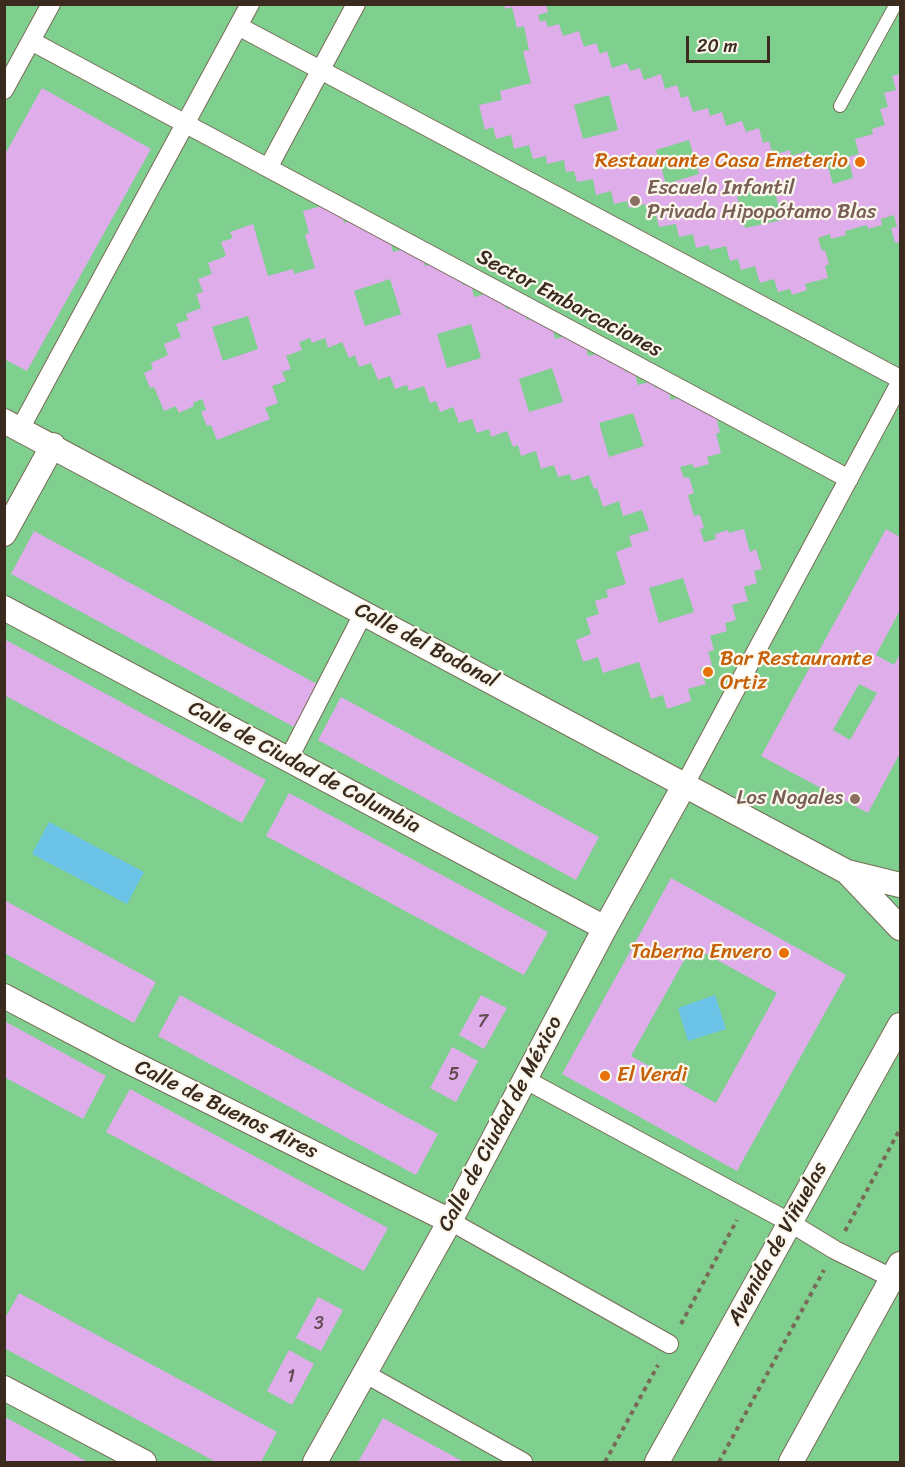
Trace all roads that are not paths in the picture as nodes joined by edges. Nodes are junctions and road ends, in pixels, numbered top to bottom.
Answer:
1 (51, 4) edge
2 (250, 4) edge
3 (356, 4) edge
4 (896, 4) edge
5 (238, 26) junction
6 (31, 41) junction
7 (321, 70) junction
8 (4, 90) edge
9 (840, 106) dead end
10 (185, 124) junction
11 (268, 168) junction
12 (900, 381) edge
13 (12, 425) edge
14 (53, 445) junction
15 (849, 479) junction
16 (4, 534) edge
17 (4, 608) edge
18 (364, 612) junction
19 (288, 760) junction
20 (685, 784) junction
21 (847, 872) junction
22 (900, 885) edge
23 (605, 928) junction
24 (900, 928) edge
25 (4, 996) edge
26 (900, 1025) edge
27 (525, 1080) junction
28 (450, 1221) junction
29 (789, 1222) junction
30 (898, 1274) edge
31 (669, 1344) dead end
32 (364, 1373) junction
33 (4, 1388) edge
34 (144, 1462) edge
35 (315, 1462) edge
36 (523, 1462) edge
37 (657, 1462) edge
38 (791, 1462) edge

1 - 6 street
2 - 5 street
3 - 7 street
4 - 9 lane
5 - 7 street
5 - 10 street
6 - 8 street
6 - 10 street, Sector Embarcaciones
7 - 11 street
7 - 12 street
10 - 11 street, Sector Embarcaciones
10 - 13 street
11 - 15 street, Sector Embarcaciones
12 - 15 street
13 - 14 street, Calle del Bodonal
14 - 16 street
14 - 18 street, Calle del Bodonal
15 - 20 street
17 - 19 street, Calle de Ciudad de Columbia
18 - 19 street
18 - 20 street, Calle del Bodonal
19 - 23 street, Calle de Ciudad de Columbia
20 - 21 street, Calle del Bodonal
20 - 23 street, Calle de Ciudad de México
21 - 22 street, Calle del Bodonal
21 - 24 street, Calle del Bodonal
23 - 27 street, Calle de Ciudad de México
25 - 28 street, Calle de Buenos Aires
26 - 29 street, Avenida de Viñuelas
27 - 28 street, Calle de Ciudad de México
27 - 29 street
28 - 31 street
28 - 32 street, Calle de Ciudad de México
29 - 30 street
29 - 37 street, Avenida de Viñuelas
30 - 38 street
32 - 35 street, Calle de Ciudad de México
32 - 36 street
33 - 34 street

